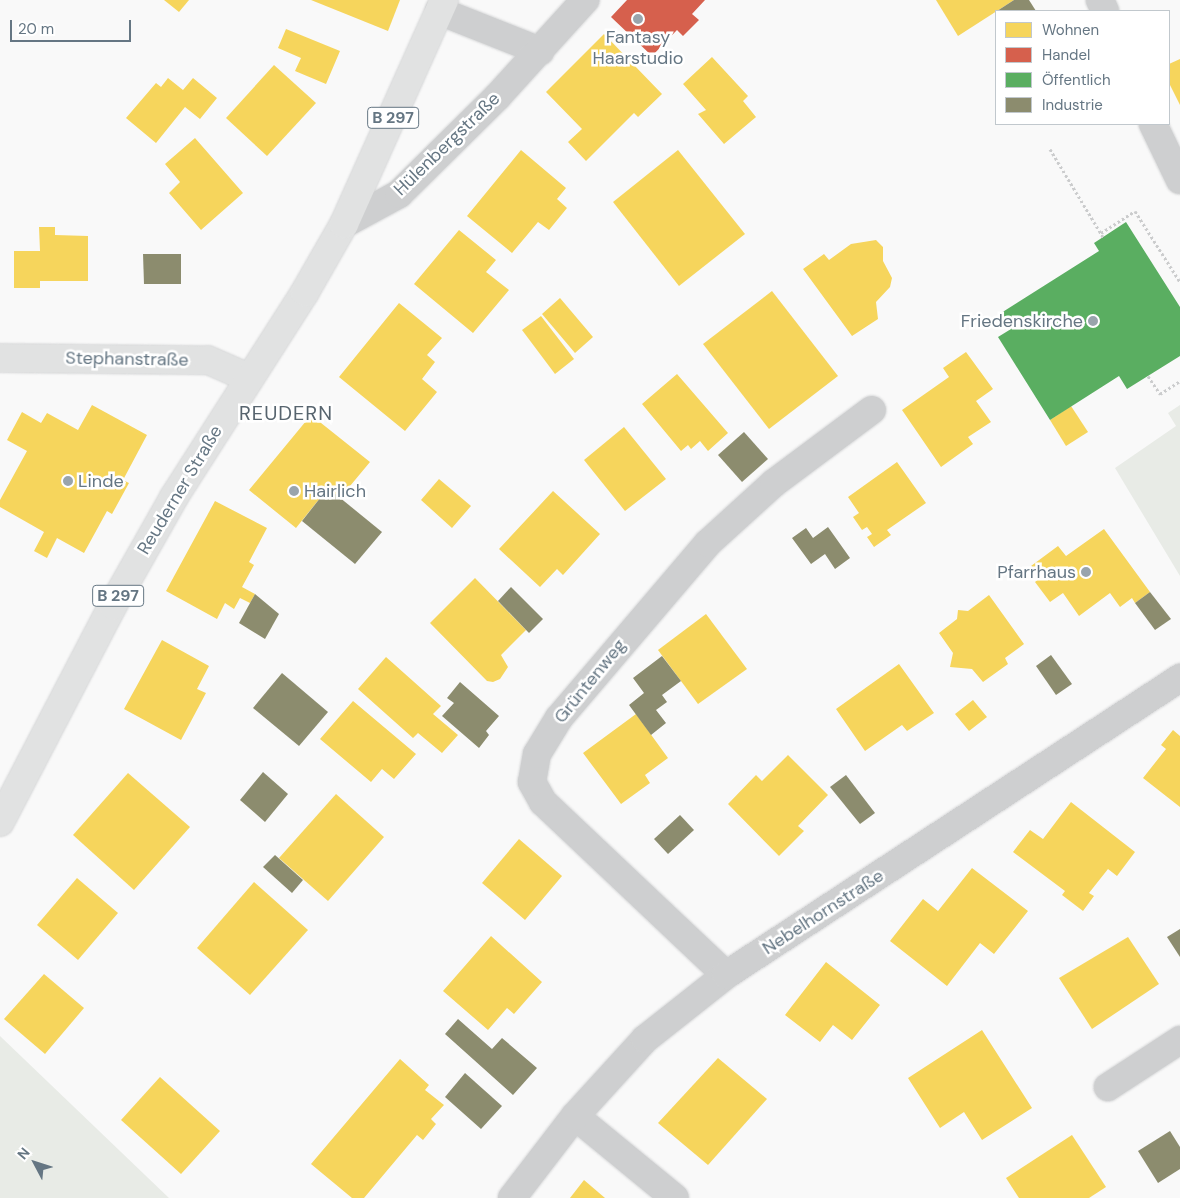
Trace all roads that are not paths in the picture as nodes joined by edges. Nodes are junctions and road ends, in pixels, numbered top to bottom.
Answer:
1 (585, 0) edge
2 (441, 6) edge
3 (540, 51) junction
4 (1153, 125) edge
5 (1180, 180) edge
6 (344, 224) junction
7 (0, 358) edge
8 (249, 378) junction
9 (872, 410) dead end
10 (1180, 678) edge
11 (0, 822) edge
12 (726, 975) junction
13 (1180, 1040) edge
14 (1108, 1087) dead end
15 (575, 1116) junction
16 (512, 1198) edge
17 (675, 1198) edge

1 - 3 street, Hülenbergstraße
2 - 3 street
2 - 6 main road, Reuderner Straße / B 297
3 - 6 street, Hülenbergstraße
4 - 5 street
6 - 8 main road, Reuderner Straße / B 297
7 - 8 main road, Stephanstraße
8 - 11 main road, Reuderner Straße / B 297
9 - 12 street, Grüntenweg
10 - 12 street, Nebelhornstraße
12 - 15 street, Nebelhornstraße
13 - 14 street
15 - 16 street, Nebelhornstraße
15 - 17 street

